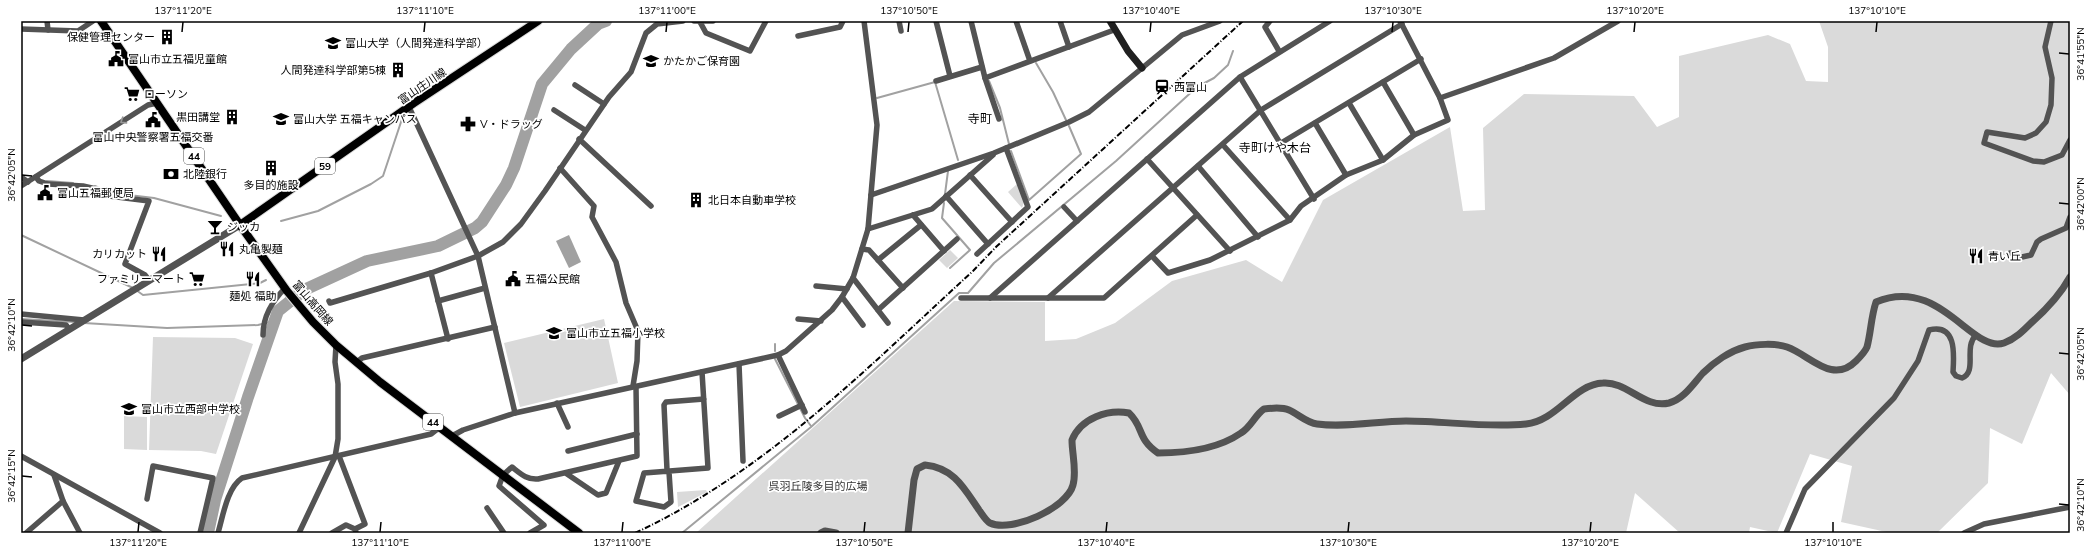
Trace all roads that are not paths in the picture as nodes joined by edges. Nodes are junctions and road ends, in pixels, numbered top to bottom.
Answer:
1 (47, 21) edge
2 (93, 21) edge
3 (101, 21) edge
4 (538, 21) edge
5 (683, 21) edge
6 (694, 21) edge
7 (713, 21) edge
8 (766, 21) edge
9 (843, 21) edge
10 (864, 21) edge
11 (898, 21) edge
12 (936, 21) edge
13 (971, 21) edge
14 (1016, 21) edge
15 (1060, 21) edge
16 (1110, 21) edge
17 (1220, 21) edge
18 (1270, 21) edge
19 (1330, 21) edge
20 (1618, 21) edge
21 (2051, 21) edge
22 (700, 22) junction
23 (1401, 22) edge
24 (21, 29) edge
25 (48, 30) junction
26 (1114, 30) junction
27 (901, 31) dead end
28 (798, 36) dead end
29 (1069, 47) junction
30 (1280, 52) junction
31 (1421, 59) junction
32 (1030, 61) junction
33 (982, 67) junction
34 (1142, 68) junction
35 (950, 76) junction
36 (1240, 77) junction
37 (985, 78) junction
38 (936, 81) dead end
39 (1383, 82) junction
40 (575, 85) dead end
41 (1440, 98) junction
42 (157, 103) junction
43 (1349, 103) junction
44 (604, 104) junction
45 (409, 107) junction
46 (554, 110) dead end
47 (1261, 110) junction
48 (998, 119) dead end
49 (1315, 123) junction
50 (585, 130) junction
51 (1414, 135) junction
52 (579, 139) junction
53 (2070, 140) edge
54 (1281, 143) junction
55 (1223, 145) junction
56 (1006, 148) junction
57 (994, 153) junction
58 (1147, 159) junction
59 (1383, 160) junction
60 (1198, 166) junction
61 (560, 168) junction
62 (970, 174) junction
63 (1346, 175) junction
64 (21, 177) edge
65 (36, 177) junction
66 (28, 182) junction
67 (21, 186) edge
68 (1173, 188) junction
69 (871, 195) junction
70 (946, 196) junction
71 (1314, 199) junction
72 (652, 206) dead end
73 (1064, 207) dead end
74 (912, 215) junction
75 (1197, 215) junction
76 (2070, 217) edge
77 (1290, 220) junction
78 (1076, 221) junction
79 (1012, 222) junction
80 (240, 225) junction
81 (921, 225) junction
82 (868, 229) junction
83 (1258, 237) junction
84 (957, 239) dead end
85 (988, 244) junction
86 (862, 248) junction
87 (944, 251) junction
88 (1230, 251) junction
89 (2010, 253) dead end
90 (977, 254) dead end
91 (478, 256) junction
92 (1152, 256) junction
93 (878, 260) junction
94 (432, 273) junction
95 (2070, 277) edge
96 (853, 278) junction
97 (150, 280) junction
98 (816, 286) dead end
99 (485, 288) junction
100 (847, 288) junction
101 (903, 288) junction
102 (286, 289) junction
103 (842, 297) junction
104 (961, 298) dead end
105 (990, 298) junction
106 (1048, 298) junction
107 (329, 301) dead end
108 (438, 301) junction
109 (878, 310) junction
110 (21, 314) edge
111 (798, 318) dead end
112 (84, 320) junction
113 (821, 320) junction
114 (21, 322) edge
115 (888, 323) dead end
116 (863, 325) dead end
117 (494, 327) junction
118 (72, 328) junction
119 (1976, 334) junction
120 (262, 335) dead end
121 (448, 339) junction
122 (336, 345) junction
123 (778, 355) junction
124 (21, 359) edge
125 (357, 362) junction
126 (738, 364) junction
127 (702, 372) junction
128 (635, 387) junction
129 (704, 399) junction
130 (557, 403) junction
131 (800, 406) junction
132 (806, 412) dead end
133 (515, 413) junction
134 (779, 416) dead end
135 (440, 427) junction
136 (568, 427) dead end
137 (638, 434) junction
138 (452, 436) junction
139 (568, 451) dead end
140 (21, 456) edge
141 (337, 457) junction
142 (619, 461) junction
143 (743, 461) dead end
144 (668, 471) junction
145 (567, 474) junction
146 (54, 475) junction
147 (503, 475) junction
148 (147, 499) dead end
149 (63, 501) junction
150 (2070, 507) edge
151 (487, 508) dead end
152 (356, 531) edge
153 (26, 533) edge
154 (80, 533) edge
155 (160, 533) edge
156 (200, 533) edge
157 (218, 533) edge
158 (300, 533) edge
159 (332, 533) edge
160 (504, 533) edge
161 (530, 533) edge
162 (579, 533) edge
163 (822, 533) edge
164 (836, 533) edge
165 (908, 533) edge
166 (1786, 533) edge
167 (1964, 533) edge

1 - 25 street
2 - 25 street
3 - 42 main road, 富山高岡線 / 44
4 - 45 main road, 富山庄川線 / 59
5 - 44 street
6 - 22 street
7 - 22 street
8 - 22 street
9 - 28 street
10 - 69 street
11 - 27 street
12 - 35 street
13 - 33 street
14 - 32 street
15 - 29 street
16 - 26 main road
17 - 34 street
18 - 30 street
19 - 30 street
20 - 41 street
21 - 53 street
23 - 31 street
23 - 47 street
24 - 25 street
26 - 29 street
26 - 34 main road
29 - 32 street
30 - 36 street
31 - 39 street
31 - 41 street
32 - 37 street
33 - 35 street
33 - 37 street
34 - 56 street
35 - 38 street
36 - 47 street
36 - 58 street
37 - 48 street
39 - 43 street
39 - 51 street
40 - 44 street
41 - 51 street
42 -> 65 street
42 - 80 main road, 富山高岡線 / 44
43 - 49 street
43 - 59 street
44 - 50 street
45 - 80 main road, 富山庄川線 / 59
45 - 91 street
46 - 50 street
47 - 54 street
47 - 55 street
49 - 54 street
49 - 63 street
50 - 52 street
51 - 59 street
52 - 61 street
52 - 72 street
54 - 71 street
55 - 60 street
55 - 77 street
56 - 57 street
56 - 79 street
57 - 62 street
57 - 69 street
58 - 68 street
58 - 78 street
59 - 63 street
60 - 68 street
60 - 83 street
61 - 91 street
61 - 128 street
62 - 70 street
62 - 79 street
63 - 71 street
64 - 66 street
65 - 66 street
65 - 97 street
66 - 67 street
68 - 75 street
68 - 106 street
69 - 82 street
70 - 74 street
70 - 85 street
71 - 77 street
73 - 78 street
74 - 81 street
74 - 82 street
75 - 88 street
75 - 92 street
76 - 89 street
77 - 83 street
78 - 105 street
79 - 85 street
80 - 97 street
80 - 102 main road, 富山高岡線 / 44
81 - 87 street
81 - 93 street
82 - 86 street
83 - 88 street
84 - 87 street
85 - 90 street
86 - 93 street
86 - 96 street
87 - 101 street
88 - 92 street
91 - 94 street
91 - 99 street
92 - 106 street
93 - 101 street
94 - 107 street
94 - 108 street
95 - 119 street
96 - 100 street
96 - 109 street
97 - 112 street
98 - 100 street
99 - 108 street
99 - 117 street
100 - 103 street
101 - 109 street
102 - 120 street
102 - 122 main road, 富山高岡線 / 44
103 - 113 street
103 - 116 street
104 - 105 street
105 - 106 street
108 - 121 street
109 - 115 street
110 - 112 street
111 - 113 street
112 - 118 street
113 - 123 street
114 - 118 street
117 - 121 street
117 - 133 street
118 - 124 street
119 - 165 street
119 - 166 street
121 - 125 street
122 - 125 main road, 富山高岡線 / 44
122 - 141 street
123 - 126 street
123 - 131 street
125 - 135 main road, 富山高岡線 / 44
126 - 127 street
126 - 143 street
127 - 128 street
127 - 129 street
128 - 130 street
128 - 137 street
129 - 144 street
129 - 144 street
130 - 133 street
130 - 136 street
131 - 132 street
131 - 134 street
133 - 138 street
135 - 138 main road, 富山高岡線 / 44
135 - 141 street
137 - 139 street
137 - 142 street
138 - 147 main road, 富山高岡線 / 44
140 - 146 street
141 - 152 street
141 - 157 street
141 - 158 street
142 - 145 street
142 - 145 street
144 - 144 street
145 - 147 street
146 - 149 street
146 - 155 street
147 - 161 street
147 - 162 main road, 富山高岡線 / 44
148 - 156 street
149 - 153 street
149 - 154 street
150 - 167 street
151 - 160 street
152 - 159 street
163 - 164 street

